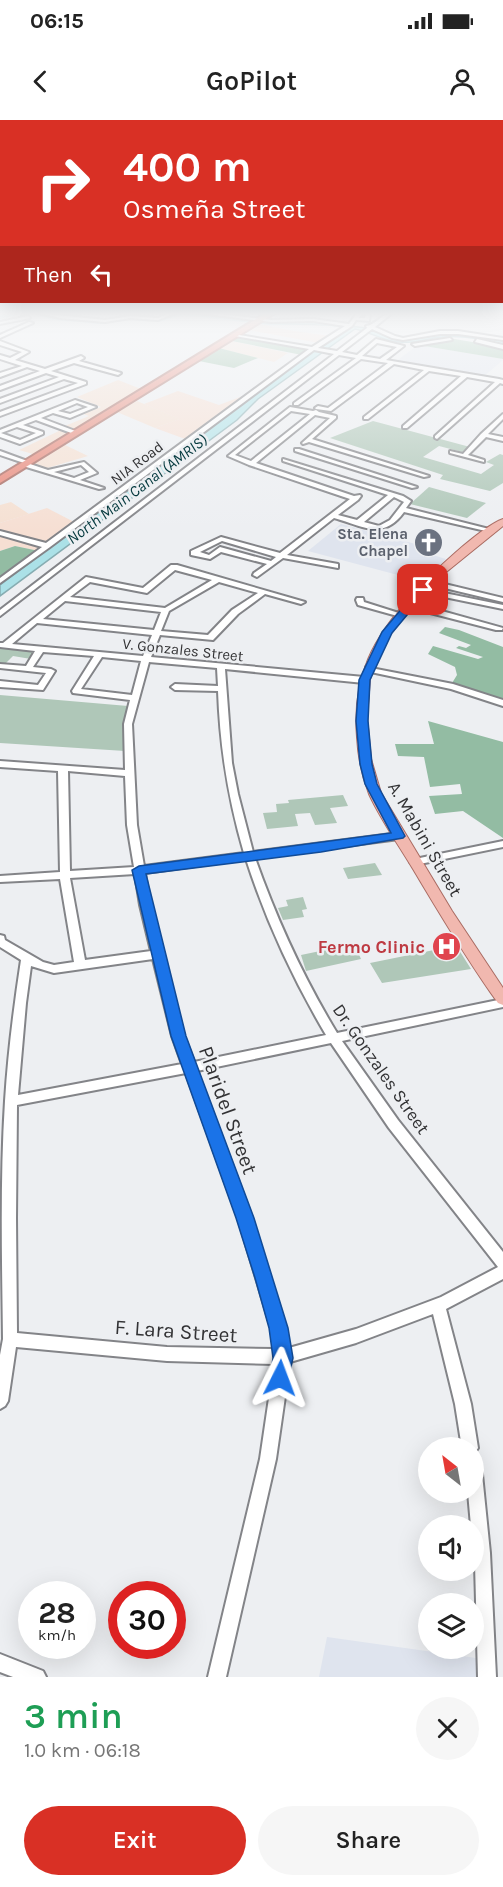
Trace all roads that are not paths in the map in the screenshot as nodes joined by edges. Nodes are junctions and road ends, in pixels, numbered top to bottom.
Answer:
1 (43, 386) edge
2 (77, 386) edge
3 (153, 386) edge
4 (264, 386) edge
5 (295, 386) edge
6 (321, 386) edge
7 (362, 386) edge
8 (407, 386) edge
9 (453, 386) edge
10 (497, 386) edge
11 (249, 396) junction
12 (275, 402) junction
13 (0, 403) edge
14 (315, 409) junction
15 (13, 410) junction
16 (54, 411) junction
17 (21, 412) dead end
18 (0, 414) edge
19 (28, 415) dead end
20 (503, 416) edge
21 (36, 418) junction
22 (366, 418) dead end
23 (17, 425) junction
24 (405, 427) dead end
25 (0, 433) edge
26 (76, 433) junction
27 (483, 435) junction
28 (437, 436) dead end
29 (503, 439) edge
30 (308, 440) junction
31 (297, 450) junction
32 (452, 452) dead end
33 (0, 453) edge
34 (464, 456) junction
35 (285, 460) junction
36 (482, 460) dead end
37 (26, 464) junction
38 (251, 464) junction
39 (50, 471) junction
40 (272, 471) junction
41 (75, 479) junction
42 (0, 480) edge
43 (370, 487) junction
44 (414, 487) junction
45 (101, 488) dead end
46 (393, 494) junction
47 (401, 497) junction
48 (356, 499) junction
49 (406, 510) dead end
50 (334, 516) junction
51 (358, 522) junction
52 (503, 522) edge
53 (490, 530) junction
54 (0, 533) edge
55 (48, 546) junction
56 (282, 556) junction
57 (271, 563) junction
58 (335, 566) dead end
59 (257, 575) dead end
60 (217, 580) junction
61 (0, 581) edge
62 (427, 586) junction
63 (264, 592) junction
64 (64, 599) junction
65 (360, 600) dead end
66 (503, 600) edge
67 (300, 602) dead end
68 (410, 605) junction
69 (503, 607) edge
70 (166, 610) junction
71 (0, 614) edge
72 (402, 615) junction
73 (37, 621) junction
74 (499, 628) dead end
75 (155, 633) junction
76 (3, 645) edge
77 (42, 649) junction
78 (99, 655) junction
79 (146, 659) junction
80 (0, 666) edge
81 (221, 668) junction
82 (28, 669) junction
83 (369, 669) junction
84 (364, 680) junction
85 (0, 684) edge
86 (175, 687) dead end
87 (222, 689) junction
88 (134, 698) junction
89 (503, 703) edge
90 (0, 764) edge
91 (63, 769) junction
92 (129, 772) junction
93 (399, 836) junction
94 (503, 844) edge
95 (249, 857) junction
96 (416, 862) junction
97 (139, 870) junction
98 (65, 876) junction
99 (0, 879) edge
100 (0, 941) edge
101 (157, 954) junction
102 (27, 957) junction
103 (80, 966) junction
104 (503, 1001) edge
105 (333, 1037) junction
106 (189, 1068) junction
107 (11, 1101) junction
108 (4, 1218) edge
109 (503, 1263) edge
110 (503, 1272) edge
111 (438, 1305) junction
112 (10, 1339) junction
113 (283, 1358) junction
114 (0, 1401) edge
115 (468, 1437) edge
116 (477, 1503) edge
117 (0, 1663) edge
118 (37, 1677) edge
119 (217, 1677) edge
120 (487, 1677) edge

1 - 13 street
2 - 15 street
3 - 26 highway
4 - 11 street, NIA Road
5 - 12 street
6 - 14 street
7 - 14 street
8 - 22 street
9 - 24 street
10 - 28 street
11 - 12 street
11 - 55 street, NIA Road
12 - 71 street
13 - 15 street
14 - 30 street
14 - 38 street
14 - 38 street
15 - 17 street
15 - 18 street
16 - 16 street
16 - 21 street
19 - 21 street
20 - 27 street
21 - 23 street
21 - 26 street
23 - 25 street
23 - 25 street
26 - 37 highway
27 - 29 street
27 - 34 street
30 - 31 street
30 - 44 street
31 - 35 street
31 - 44 street
32 - 34 street
33 - 37 street
34 - 36 street
35 - 40 street
35 - 43 street
37 - 39 street
37 - 42 highway
38 - 40 street
39 - 41 street
39 - 41 street
40 - 48 street
41 - 45 street
43 - 46 street
43 - 48 street
44 - 47 street
46 - 47 street
46 - 51 street
47 - 51 street
48 - 50 street
49 - 53 street
50 - 51 street
50 - 56 street
52 - 53 main road, A. Mabini Street
53 - 62 main road, A. Mabini Street
54 - 55 street
55 - 61 street, NIA Road
56 - 57 street
56 - 57 street
56 - 58 street
57 - 59 street
60 - 63 street
60 - 64 street
60 - 70 street
62 - 66 street
62 - 68 main road, A. Mabini Street
62 - 69 street
63 - 67 street
63 - 75 street
64 - 70 street
64 - 73 street
65 - 72 street
68 - 72 main road, A. Mabini Street
68 - 74 street
70 - 75 street, Plaridel Street
72 - 83 main road, A. Mabini Street
73 - 75 street
73 - 76 street
75 - 79 street, Plaridel Street
76 - 77 street, V. Gonzales Street
77 - 78 street, V. Gonzales Street
77 - 82 street
78 - 79 street, V. Gonzales Street
78 - 88 street
79 - 81 street, V. Gonzales Street
79 - 88 street, Plaridel Street
80 - 82 street
81 - 84 street, V. Gonzales Street
81 - 87 street, Dr. Gonzales Street
82 - 85 street
83 - 84 main road, A. Mabini Street
83 - 89 street
84 - 93 main road, A. Mabini Street
86 - 87 street
87 - 95 street, Dr. Gonzales Street
88 - 92 street, Plaridel Street
90 - 91 street
91 - 92 street
91 - 98 street
92 - 97 street, Plaridel Street
93 - 95 street
93 - 96 main road, A. Mabini Street
94 - 96 street
95 - 97 street
95 - 105 street, Dr. Gonzales Street
96 - 104 main road, A. Mabini Street
97 - 98 street
97 - 101 street, Plaridel Street
98 - 99 street
98 - 103 street
100 - 102 street
101 - 103 street
101 - 106 street, Plaridel Street
102 - 103 street
102 - 107 street
104 - 105 street
105 - 106 street
105 - 109 street, Dr. Gonzales Street
106 - 107 street
106 - 113 street, Plaridel Street
107 - 108 street
108 - 112 street
110 - 111 street, F. Lara Street
111 - 113 street, F. Lara Street
111 - 115 street
112 - 113 street, F. Lara Street
112 - 114 street
113 - 119 street, Plaridel Street
116 - 120 street
117 - 118 street

